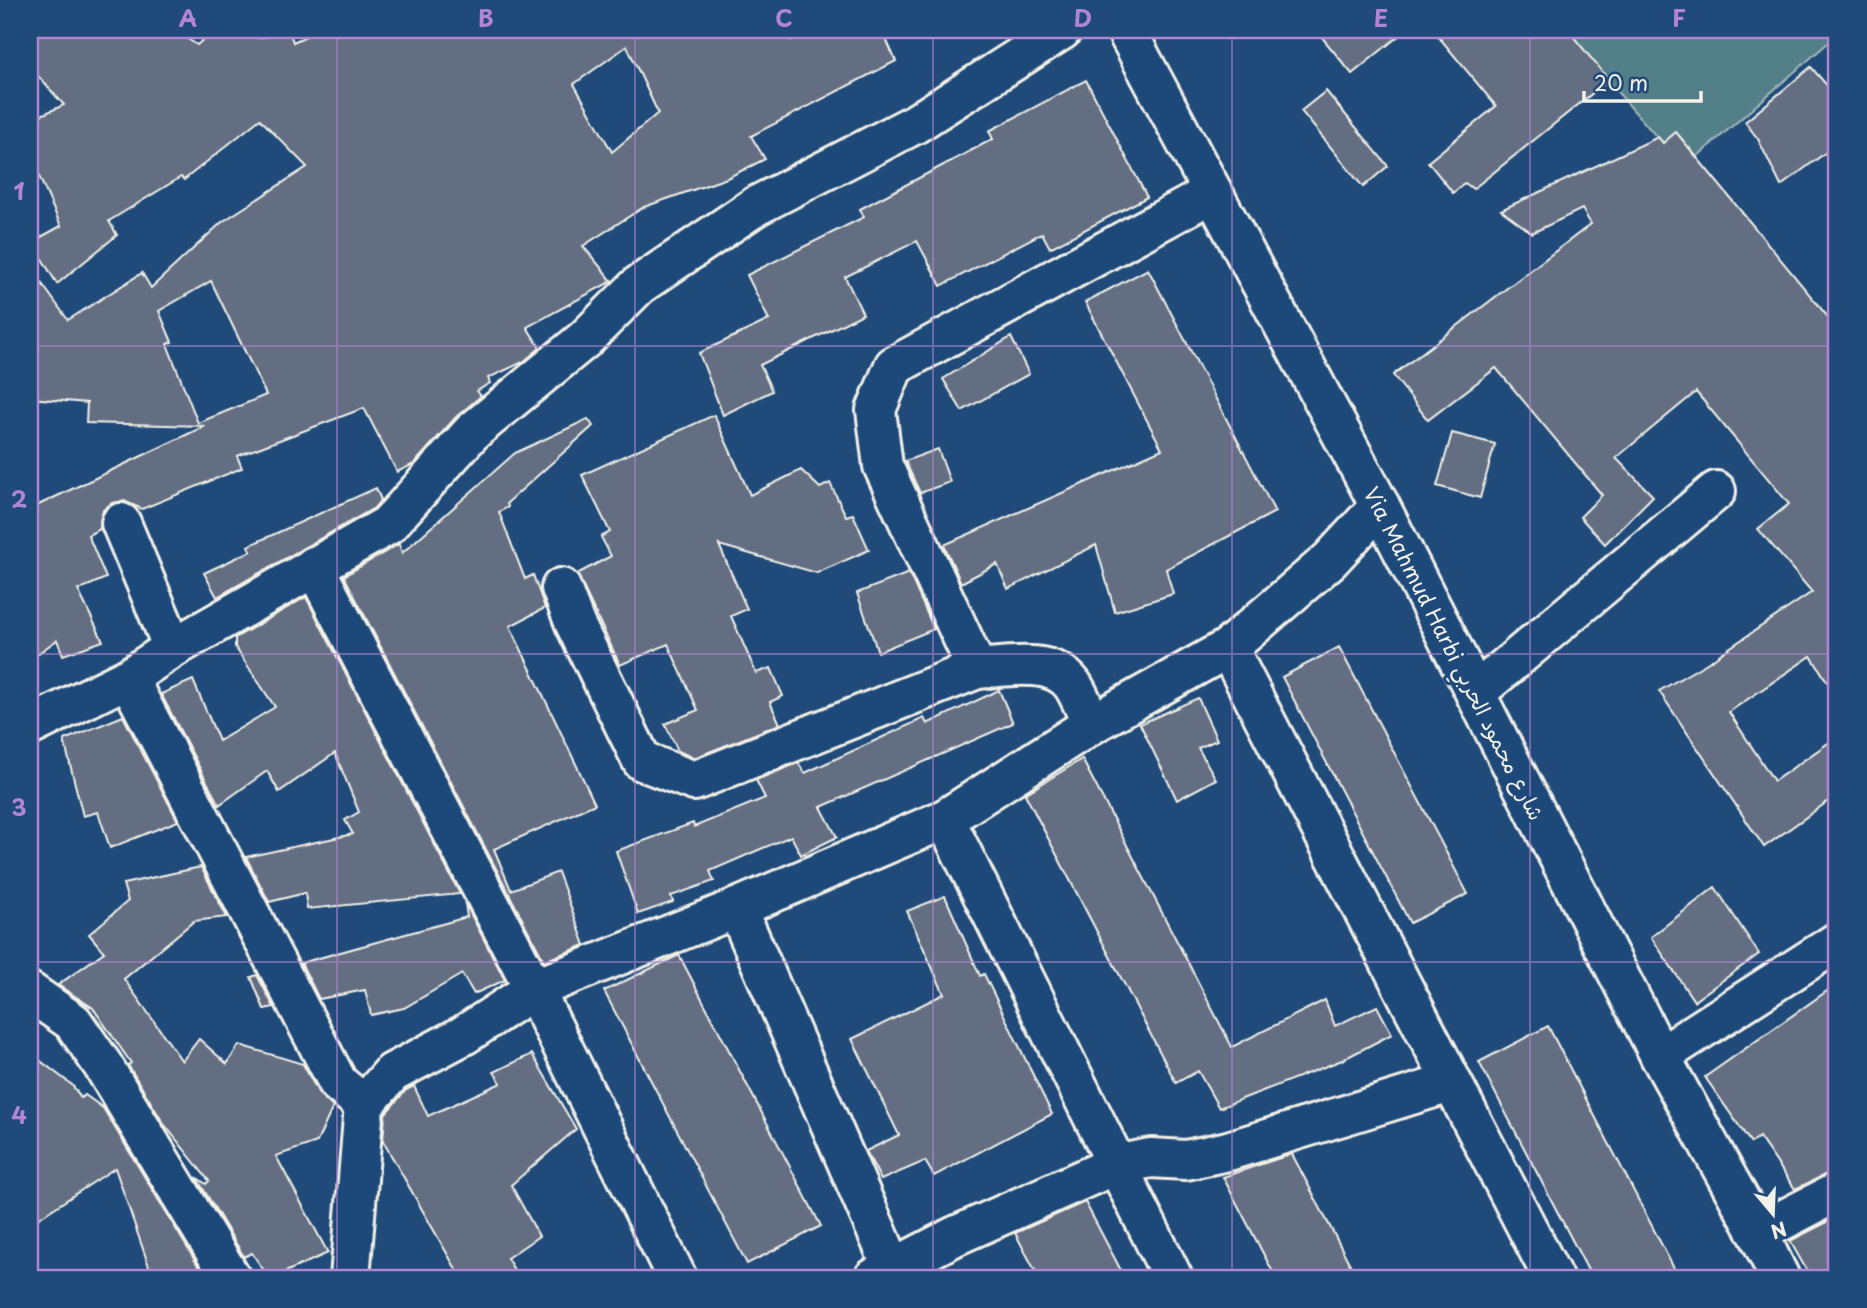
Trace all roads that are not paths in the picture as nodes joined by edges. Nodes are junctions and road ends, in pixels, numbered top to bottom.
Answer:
1 (1062, 30) edge
2 (1126, 30) edge
3 (1212, 193) junction
4 (1716, 491) dead end
5 (1380, 506) junction
6 (121, 523) dead end
7 (314, 566) junction
8 (561, 588) dead end
9 (173, 648) junction
10 (1228, 648) junction
11 (977, 669) junction
12 (128, 678) junction
13 (1475, 693) junction
14 (1092, 724) junction
15 (30, 726) edge
16 (945, 819) junction
17 (737, 908) junction
18 (1833, 954) edge
19 (534, 989) junction
20 (30, 992) edge
21 (1660, 1056) junction
22 (1450, 1083) junction
23 (364, 1105) junction
24 (1115, 1165) junction
25 (1837, 1192) edge
26 (1758, 1233) junction
27 (888, 1275) edge
28 (231, 1278) edge
29 (350, 1278) edge
30 (677, 1278) edge
31 (1173, 1278) edge
32 (1553, 1278) edge
33 (1780, 1278) edge

1 - 7 street
2 - 3 street, Via Mahmud Harbi شارع محمود الحربي
3 - 5 street, Via Mahmud Harbi شارع محمود الحربي
3 - 11 street
4 - 13 street
5 - 10 street
5 - 13 street, Via Mahmud Harbi شارع محمود الحربي
6 - 9 street
7 - 9 street
7 - 19 street
8 - 11 street
9 - 12 street
10 - 14 street
10 - 22 street
11 - 14 street
12 - 15 street
12 - 23 street
13 - 21 street, Via Mahmud Harbi شارع محمود الحربي
14 - 16 street
16 - 17 street
16 - 24 street
17 - 19 street
17 - 27 street
18 - 21 street
19 - 23 street
19 - 30 street
20 - 28 street
21 - 26 street, Via Mahmud Harbi شارع محمود الحربي
22 - 24 street
22 - 32 street
23 - 29 street
24 - 27 street
24 - 31 street
25 - 26 street
26 - 33 street, Via Mahmud Harbi شارع محمود الحربي

